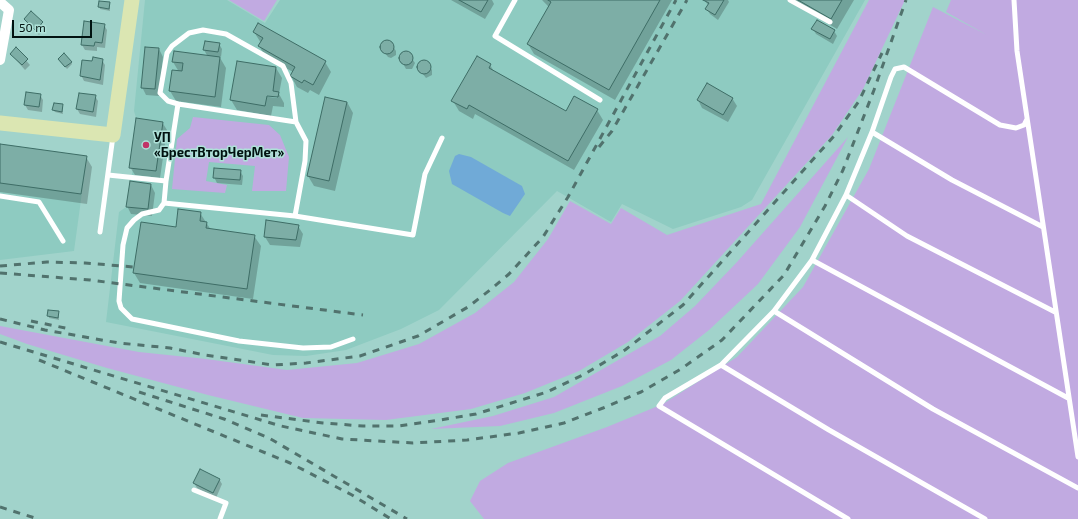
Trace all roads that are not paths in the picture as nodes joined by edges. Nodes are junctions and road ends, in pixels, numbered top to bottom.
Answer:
1 (132, 0) edge
2 (516, 0) edge
3 (790, 0) edge
4 (1014, 0) edge
5 (0, 2) edge
6 (830, 22) dead end
7 (0, 60) edge
8 (600, 100) dead end
9 (178, 104) junction
10 (1028, 118) junction
11 (296, 122) junction
12 (0, 123) edge
13 (872, 132) junction
14 (114, 135) junction
15 (442, 138) dead end
16 (108, 175) junction
17 (166, 181) junction
18 (846, 195) junction
19 (0, 196) edge
20 (164, 202) junction
21 (296, 216) junction
22 (1043, 227) junction
23 (100, 232) dead end
24 (63, 240) dead end
25 (812, 260) junction
26 (774, 311) junction
27 (1055, 312) junction
28 (353, 339) dead end
29 (721, 364) junction
30 (1068, 398) junction
31 (1078, 456) edge
32 (1078, 488) edge
33 (194, 490) dead end
34 (220, 519) edge
35 (848, 519) edge
36 (985, 519) edge

1 - 14 street
2 - 8 lane
3 - 6 lane
4 - 10 lane
5 - 7 street
9 - 11 lane
9 - 11 lane
9 - 17 lane
10 - 13 lane
10 - 22 lane
11 - 21 lane
12 - 14 street
13 - 18 lane
13 - 22 lane
14 - 16 lane
15 - 21 lane
16 - 17 lane
16 - 23 lane
17 - 20 lane
18 - 25 lane
18 - 27 lane
19 - 24 lane
20 - 21 lane
20 - 28 lane
22 - 27 lane
25 - 26 lane
25 - 30 lane
26 - 29 lane
26 - 32 lane
27 - 30 lane
29 - 35 lane
29 - 36 lane
30 - 31 lane
33 - 34 lane

